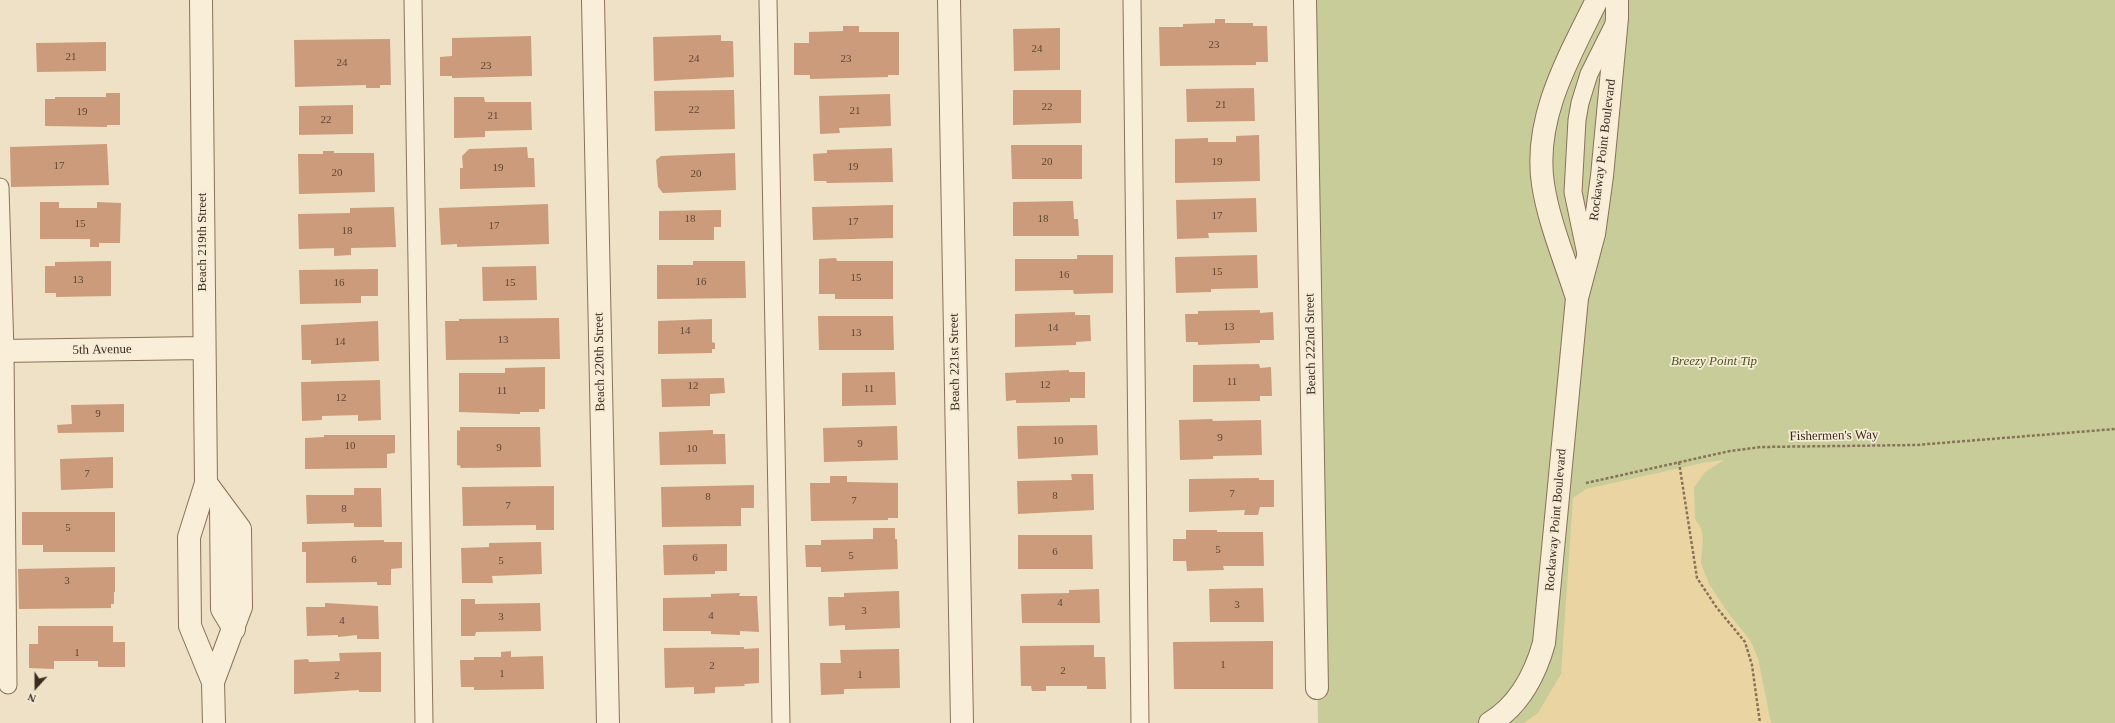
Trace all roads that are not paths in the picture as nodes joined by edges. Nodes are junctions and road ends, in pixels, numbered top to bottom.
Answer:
1 (201, 0) edge
2 (413, 0) edge
3 (593, 0) edge
4 (768, 0) edge
5 (949, 0) edge
6 (1132, 0) edge
7 (1305, 0) edge
8 (1597, 0) edge
9 (1617, 9) edge
10 (0, 187) edge
11 (1587, 259) junction
12 (1577, 298) junction
13 (203, 348) junction
14 (2, 351) edge
15 (206, 483) junction
16 (3, 532) edge
17 (213, 682) junction
18 (8, 685) dead end
19 (1317, 688) dead end
20 (214, 723) edge
21 (424, 723) edge
22 (608, 723) edge
23 (780, 723) edge
24 (962, 723) edge
25 (1140, 723) edge
26 (1490, 723) edge

1 - 13 street, Beach 219th Street
2 - 21 lane
3 - 22 street, Beach 220th Street
4 - 23 lane
5 - 24 street, Beach 221st Street
6 - 25 lane
7 - 19 street, Beach 222nd Street
8 - 12 street, Rockaway Point Boulevard
9 - 11 street, Rockaway Point Boulevard
9 - 11 lane
10 - 14 lane
11 - 12 street, Rockaway Point Boulevard
12 - 26 street, Rockaway Point Boulevard
13 - 14 street, 5th Avenue
13 - 15 street, Beach 219th Street
14 - 16 lane
15 - 17 street, Beach 219th Street
15 - 17 street, Beach 219th Street
16 - 18 lane
17 - 20 street, Beach 219th Street

